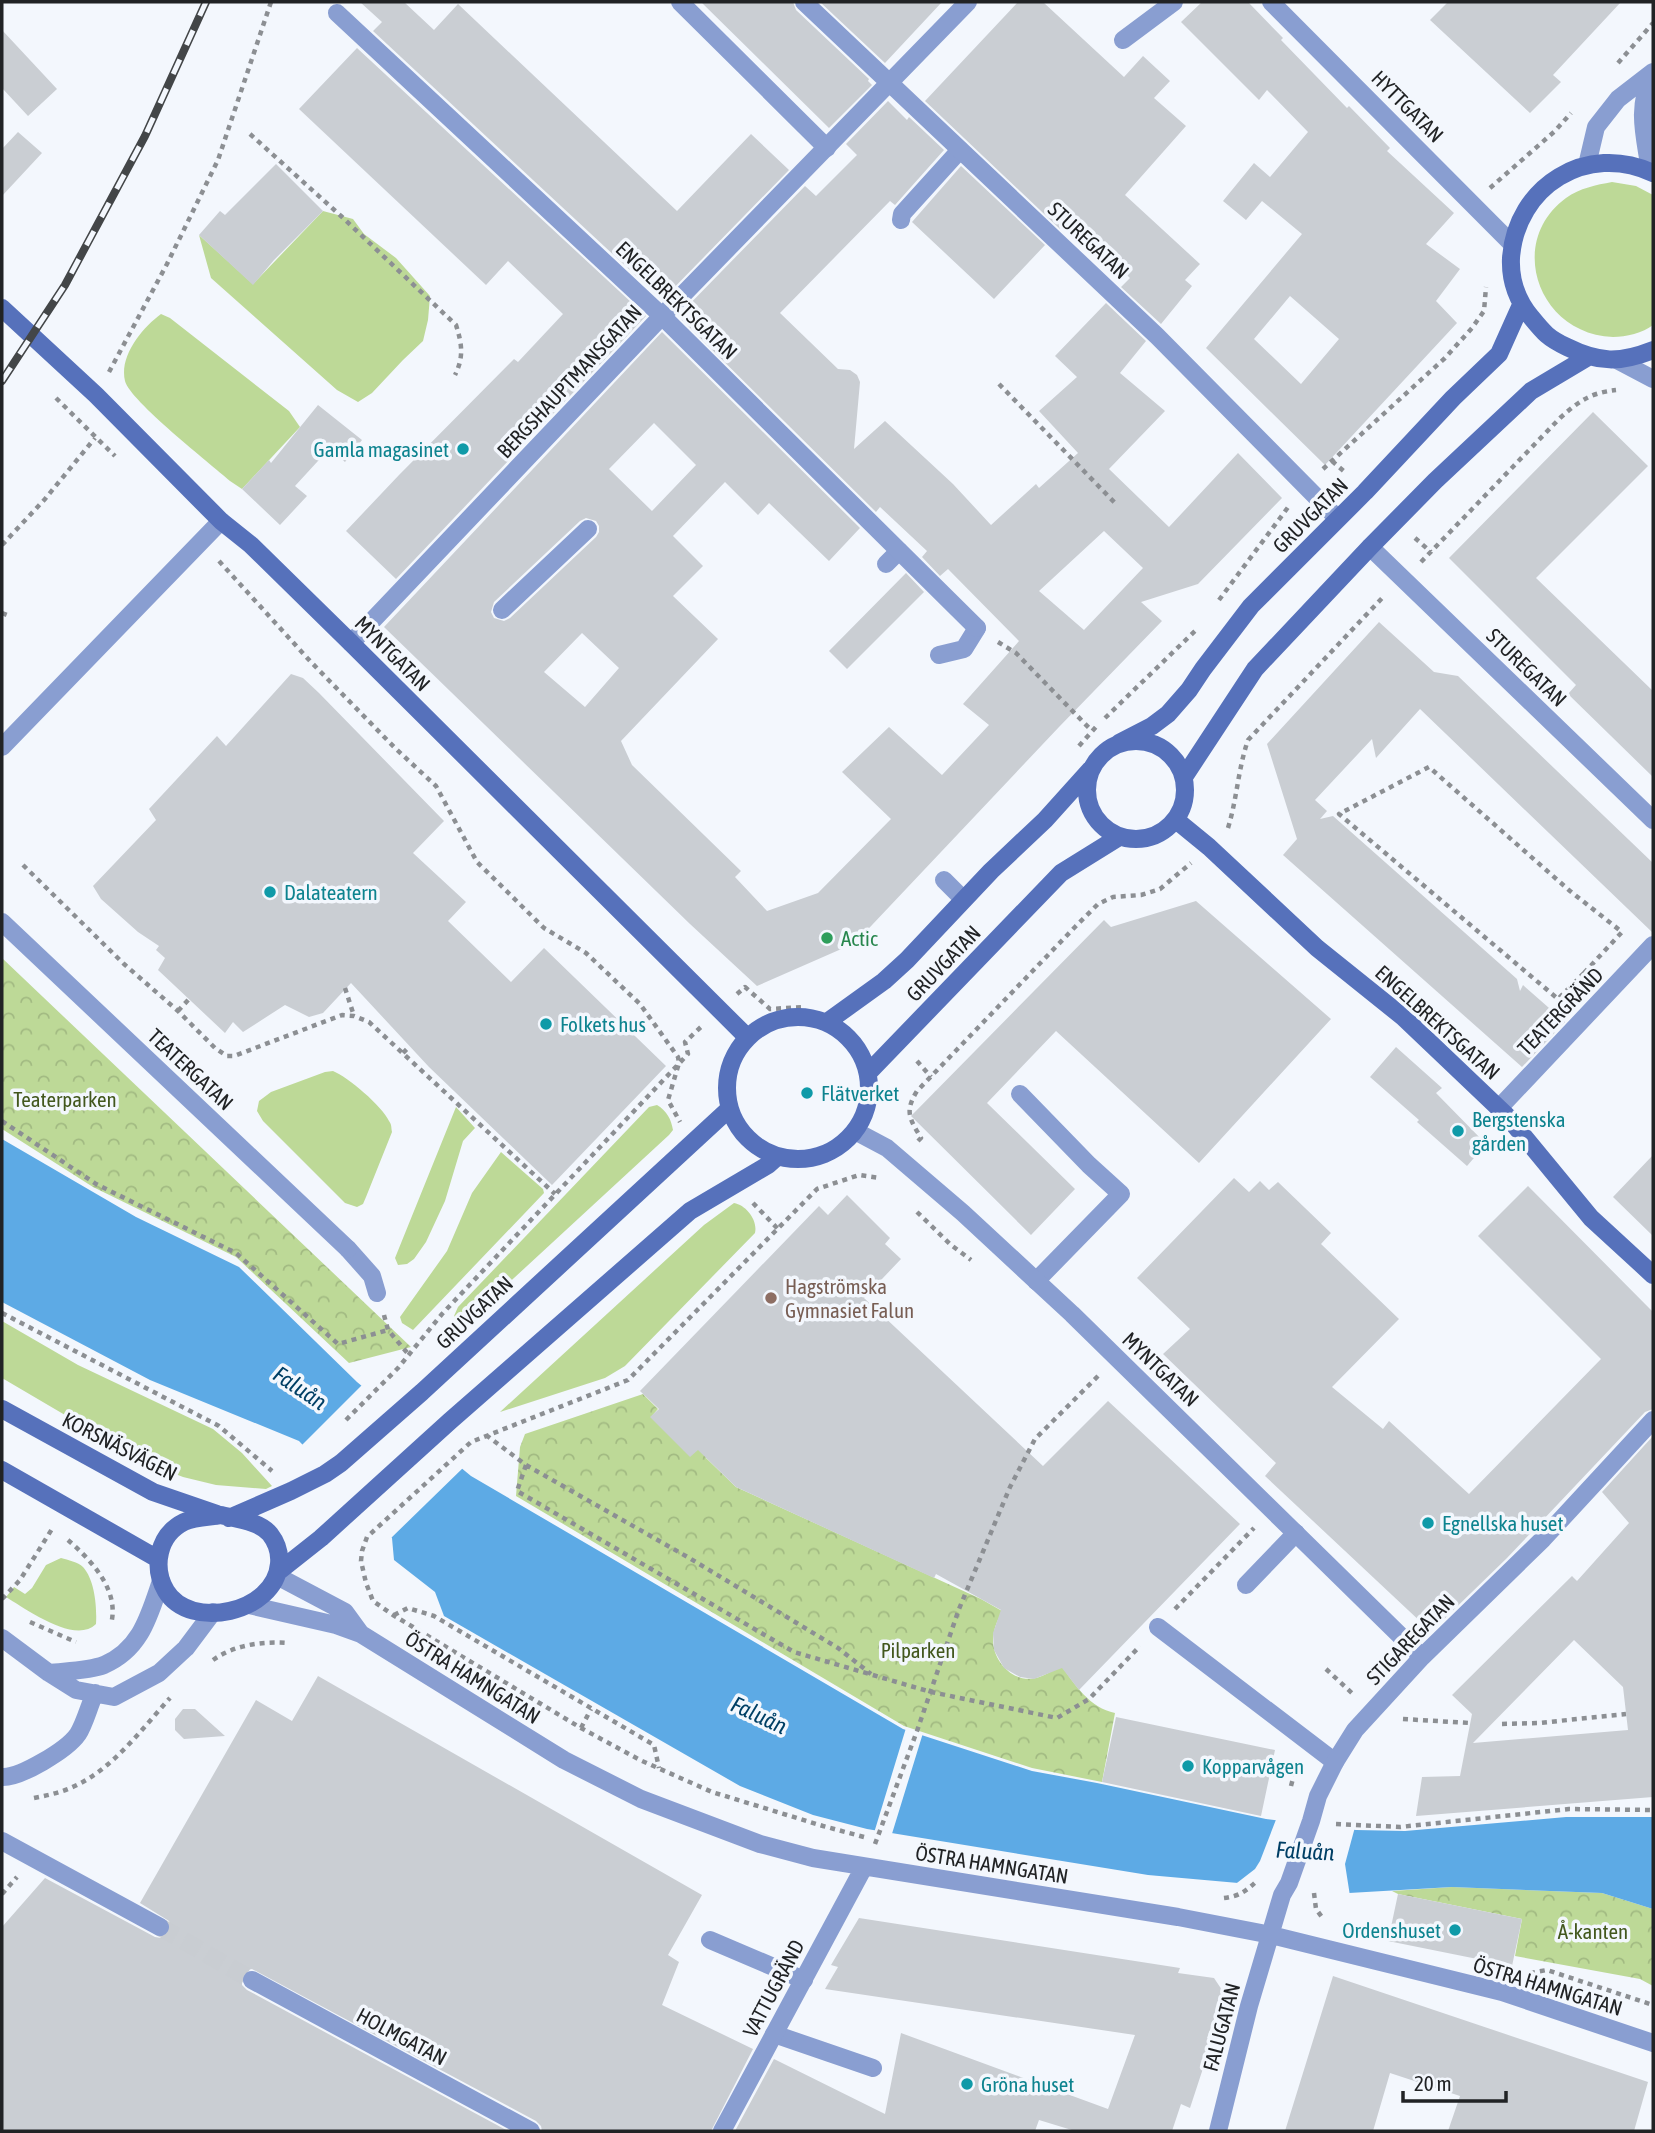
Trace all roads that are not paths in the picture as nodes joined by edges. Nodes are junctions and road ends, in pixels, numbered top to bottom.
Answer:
1 (680, 2) edge
2 (804, 2) edge
3 (968, 2) edge
4 (1174, 2) edge
5 (1271, 2) edge
6 (337, 13) dead end
7 (1123, 40) dead end
8 (1653, 72) edge
9 (890, 84) junction
10 (827, 148) junction
11 (960, 150) junction
12 (1587, 165) junction
13 (1651, 172) edge
14 (901, 219) dead end
15 (1512, 244) junction
16 (1521, 305) junction
17 (2, 307) edge
18 (662, 316) junction
19 (1653, 350) edge
20 (1588, 357) junction
21 (1617, 360) junction
22 (1653, 379) edge
23 (1337, 518) junction
24 (221, 521) junction
25 (588, 529) dead end
26 (1370, 547) junction
27 (899, 551) junction
28 (886, 564) dead end
29 (502, 610) dead end
30 (351, 643) junction
31 (939, 655) dead end
32 (1119, 743) junction
33 (2, 747) edge
34 (1090, 770) junction
35 (1184, 777) junction
36 (1176, 820) junction
37 (1653, 820) edge
38 (1119, 837) junction
39 (944, 880) dead end
40 (963, 899) junction
41 (2, 922) edge
42 (1653, 945) edge
43 (827, 1022) junction
44 (747, 1037) junction
45 (868, 1073) junction
46 (1020, 1094) dead end
47 (1499, 1108) junction
48 (729, 1109) junction
49 (855, 1131) junction
50 (777, 1157) junction
51 (1653, 1275) edge
52 (1036, 1280) junction
53 (377, 1293) road end
54 (2, 1409) edge
55 (1653, 1420) edge
56 (2, 1470) edge
57 (225, 1516) junction
58 (1296, 1533) junction
59 (158, 1559) junction
60 (277, 1574) junction
61 (161, 1581) junction
62 (1246, 1585) dead end
63 (249, 1605) junction
64 (213, 1612) junction
65 (1158, 1627) road end
66 (362, 1634) junction
67 (2, 1638) edge
68 (1422, 1657) junction
69 (49, 1673) junction
70 (95, 1693) junction
71 (1335, 1762) junction
72 (2, 1777) edge
73 (2, 1841) edge
74 (864, 1867) junction
75 (160, 1927) tunnel mouth
76 (1271, 1935) junction
77 (710, 1940) dead end
78 (252, 1980) tunnel mouth
79 (804, 1980) junction
80 (774, 2034) junction
81 (1653, 2043) edge
82 (873, 2068) dead end
83 (531, 2131) edge
84 (722, 2131) edge
85 (1218, 2131) edge

1 - 10 street
2 - 9 street, STUREGATAN
3 - 9 street, BERGSHAUPTMANSGATAN
4 - 7 street
5 - 15 street, HYTTGATAN
6 - 18 street, ENGELBREKTSGATAN
8 - 12 street
8 - 13 street
9 - 10 street, BERGSHAUPTMANSGATAN
9 - 11 street, STUREGATAN
10 - 18 street, BERGSHAUPTMANSGATAN
11 - 14 street
11 - 23 street, STUREGATAN
12 - 13 main road
12 - 15 main road
15 - 16 main road
16 - 20 main road
16 - 23 main road, GRUVGATAN
17 - 24 main road, MYNTGATAN
18 - 27 street, ENGELBREKTSGATAN
18 - 30 street, BERGSHAUPTMANSGATAN
19 - 21 main road
20 - 21 main road
20 - 26 main road
21 - 22 street
23 - 32 main road, GRUVGATAN
24 - 30 main road, MYNTGATAN
24 - 33 street
25 - 29 street
26 - 35 main road
26 - 37 street, STUREGATAN
27 - 28 street
27 - 31 street, ENGELBREKTSGATAN
30 - 44 main road, MYNTGATAN
32 - 34 main road
32 - 35 main road
34 - 38 main road
34 - 40 main road, GRUVGATAN
35 - 36 main road
36 - 38 main road
36 - 47 main road, ENGELBREKTSGATAN
38 - 45 main road, GRUVGATAN
39 - 40 street
40 - 43 main road, GRUVGATAN
41 - 53 street, TEATERGATAN
42 - 47 street, TEATERGRÄND
43 - 44 main road
43 - 45 main road
44 - 48 main road
45 - 49 main road
46 - 52 street
47 - 51 main road, ENGELBREKTSGATAN
48 - 50 main road
48 - 57 main road, GRUVGATAN
49 - 50 main road
49 - 52 street, MYNTGATAN
50 - 60 main road
52 - 58 street, MYNTGATAN
54 - 57 main road, KORSNÄSVÄGEN
55 - 68 street, STIGAREGATAN
56 - 59 main road
57 - 59 main road
57 - 60 main road
58 - 62 street
58 - 68 street, MYNTGATAN
59 - 61 main road
60 - 63 main road
60 - 66 street, ÖSTRA HAMNGATAN
61 - 64 main road
61 - 69 street
63 - 64 main road
63 - 66 street, ÖSTRA HAMNGATAN
64 - 70 street
65 - 71 street
66 - 74 street, ÖSTRA HAMNGATAN
67 - 69 street
68 - 71 street, STIGAREGATAN
69 - 70 street
70 - 72 street
71 - 76 street, STIGAREGATAN
73 - 75 street
74 - 76 street, ÖSTRA HAMNGATAN
74 - 79 street, VATTUGRÄND
76 - 81 street, ÖSTRA HAMNGATAN
76 - 85 street, FALUGATAN
77 - 79 street
78 - 83 street, HOLMGATAN
79 - 80 street, VATTUGRÄND
80 - 82 street
80 - 84 street, VATTUGRÄND

